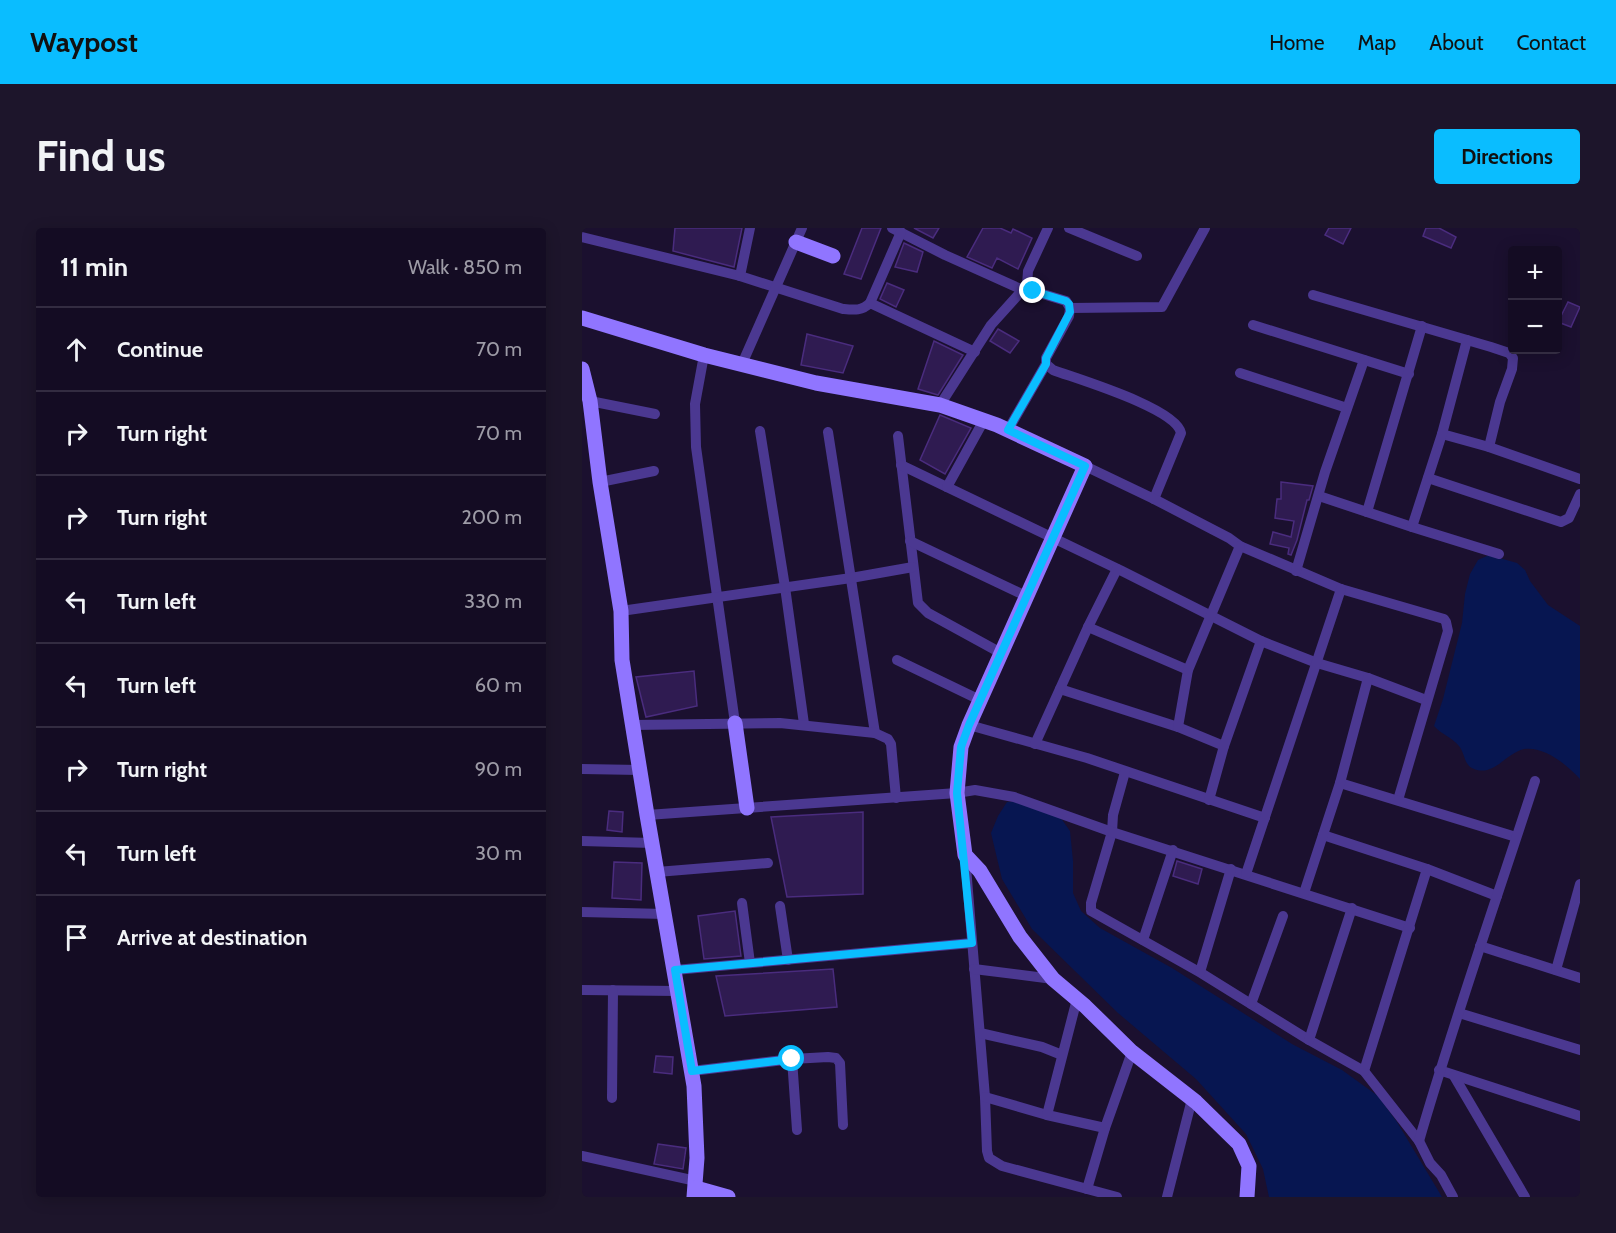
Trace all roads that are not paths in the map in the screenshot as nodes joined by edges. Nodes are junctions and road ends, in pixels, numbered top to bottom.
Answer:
1 (750, 228) edge
2 (1048, 228) edge
3 (1069, 228) edge
4 (1205, 228) edge
5 (896, 230) edge
6 (799, 235) edge
7 (582, 237) edge
8 (833, 256) dead end
9 (1137, 256) dead end
10 (740, 276) junction
11 (775, 286) junction
12 (1025, 288) junction
13 (1313, 295) dead end
14 (870, 303) junction
15 (1070, 308) junction
16 (582, 318) edge
17 (1253, 325) dead end
18 (1422, 326) junction
19 (1467, 340) junction
20 (975, 352) junction
21 (704, 355) junction
22 (1364, 360) junction
23 (742, 364) junction
24 (1046, 364) junction
25 (582, 369) edge
26 (1240, 374) dead end
27 (1409, 374) junction
28 (590, 401) junction
29 (940, 405) junction
30 (1347, 408) junction
31 (655, 414) dead end
32 (984, 420) junction
33 (1008, 430) junction
34 (760, 431) dead end
35 (828, 432) dead end
36 (1442, 434) junction
37 (897, 436) dead end
38 (1489, 447) junction
39 (901, 465) junction
40 (1085, 466) junction
41 (654, 471) dead end
42 (1428, 478) junction
43 (1580, 479) edge
44 (600, 482) junction
45 (947, 487) junction
46 (1580, 494) edge
47 (1319, 496) junction
48 (1154, 499) junction
49 (1367, 512) junction
50 (1412, 527) junction
51 (1052, 538) junction
52 (910, 541) junction
53 (1240, 546) junction
54 (1499, 554) dead end
55 (913, 567) junction
56 (1117, 569) junction
57 (1296, 570) junction
58 (850, 578) junction
59 (785, 587) junction
60 (1341, 589) junction
61 (718, 596) junction
62 (1026, 596) junction
63 (621, 611) junction
64 (1211, 617) junction
65 (1088, 627) junction
66 (1261, 641) junction
67 (1001, 652) junction
68 (897, 660) dead end
69 (1317, 663) junction
70 (1188, 670) junction
71 (1368, 678) junction
72 (1060, 690) junction
73 (980, 700) junction
74 (1426, 700) junction
75 (735, 723) junction
76 (804, 724) junction
77 (633, 725) junction
78 (969, 725) junction
79 (1178, 727) junction
80 (874, 733) junction
81 (1035, 744) junction
82 (1224, 746) junction
83 (582, 769) edge
84 (640, 770) junction
85 (1125, 772) junction
86 (1535, 781) dead end
87 (1340, 783) junction
88 (957, 793) junction
89 (896, 798) junction
90 (1209, 800) junction
91 (1398, 800) junction
92 (747, 808) junction
93 (647, 815) junction
94 (1265, 818) junction
95 (1112, 832) junction
96 (1323, 834) junction
97 (1516, 837) junction
98 (582, 841) edge
99 (652, 843) junction
100 (1173, 850) junction
101 (965, 855) junction
102 (768, 863) dead end
103 (1231, 869) junction
104 (1427, 869) junction
105 (657, 872) junction
106 (1246, 874) junction
107 (1580, 884) edge
108 (1304, 893) junction
109 (1497, 896) junction
110 (742, 903) dead end
111 (780, 906) dead end
112 (1352, 909) junction
113 (582, 912) edge
114 (665, 914) junction
115 (1283, 916) dead end
116 (1410, 928) junction
117 (1143, 940) junction
118 (972, 943) junction
119 (1480, 946) junction
120 (788, 960) junction
121 (750, 963) junction
122 (974, 969) junction
123 (675, 970) junction
124 (1556, 970) junction
125 (1200, 972) junction
126 (1580, 978) edge
127 (1053, 979) junction
128 (582, 990) edge
129 (613, 990) junction
130 (678, 991) junction
131 (1077, 999) junction
132 (1251, 1004) junction
133 (1459, 1013) junction
134 (980, 1033) junction
135 (1309, 1040) junction
136 (1580, 1050) edge
137 (1132, 1052) junction
138 (1062, 1054) junction
139 (792, 1059) junction
140 (1439, 1070) junction
141 (692, 1071) junction
142 (1364, 1071) junction
143 (1454, 1076) junction
144 (985, 1097) junction
145 (612, 1098) dead end
146 (1191, 1099) junction
147 (1047, 1115) junction
148 (1580, 1116) edge
149 (843, 1125) dead end
150 (1105, 1128) junction
151 (797, 1130) dead end
152 (1419, 1141) junction
153 (582, 1156) edge
154 (696, 1188) edge
155 (1087, 1189) junction
156 (728, 1197) edge
157 (1117, 1197) edge
158 (1167, 1197) edge
159 (1247, 1197) edge
160 (1454, 1197) edge
161 (1526, 1197) edge

1 - 10 street
2 - 12 street
3 - 9 street
4 - 15 street
5 - 12 street
5 - 14 street
6 - 8 street
6 - 11 street
7 - 10 street
10 - 11 street
11 - 14 street
11 - 23 street
12 - 15 street
12 - 20 street
13 - 18 street
14 - 20 street
15 - 24 street
16 - 21 street
17 - 22 street
18 - 19 street
18 - 27 street
19 - 36 street
19 - 38 street
20 - 29 street
21 - 23 street
21 - 61 street
22 - 27 street
22 - 30 street
23 - 29 street
24 - 33 street
24 - 48 street
25 - 28 street
26 - 30 street
27 - 49 street
28 - 31 street
28 - 44 street
29 - 32 street
30 - 47 street
32 - 33 street
32 - 45 street
33 - 40 street
34 - 59 street
35 - 58 street
36 - 38 street
36 - 42 street
37 - 39 street
38 - 43 street
39 - 45 street
39 - 52 street
40 - 48 street
40 - 51 street
41 - 44 street
42 - 46 street
42 - 50 street
44 - 63 street
45 - 51 street
47 - 49 street
47 - 57 street
48 - 53 street
49 - 50 street
50 - 54 street
51 - 56 street
51 - 62 street
52 - 55 street
52 - 62 street
53 - 57 street
53 - 64 street
55 - 58 street
55 - 67 street
56 - 64 street
56 - 65 street
57 - 60 street
58 - 59 street
58 - 80 street
59 - 61 street
59 - 76 street
60 - 69 street
60 - 74 street
61 - 63 street
61 - 75 street
62 - 67 street
63 - 77 street
64 - 66 street
64 - 70 street
65 - 70 street
65 - 72 street
66 - 69 street
66 - 82 street
67 - 73 street
68 - 73 street
69 - 71 street
69 - 94 street
70 - 79 street
71 - 74 street
71 - 87 street
72 - 79 street
72 - 81 street
73 - 78 street
74 - 91 street
75 - 76 street
75 - 77 street
75 - 92 street
76 - 80 street
77 - 84 street
78 - 81 street
78 - 88 street
79 - 82 street
80 - 89 street
81 - 85 street
82 - 90 street
83 - 84 street
84 - 93 street
85 - 90 street
85 - 95 street
86 - 97 street
87 - 91 street
87 - 96 street
88 - 89 street
88 - 95 street
88 - 101 street
89 - 92 street
90 - 94 street
91 - 97 street
92 - 93 street
93 - 99 street
94 - 106 street
95 - 100 street
95 - 117 street
96 - 104 street
96 - 108 street
97 - 109 street
98 - 99 street
99 - 105 street
100 - 103 street
100 - 117 street
101 - 118 street
101 - 127 street
102 - 105 street
103 - 106 street
103 - 125 street
104 - 109 street
104 - 116 street
105 - 114 street
106 - 108 street
107 - 124 street
108 - 112 street
109 - 119 street
110 - 121 street
111 - 120 street
112 - 116 street
112 - 135 street
113 - 114 street
114 - 123 street
115 - 132 street
116 - 142 street
117 - 125 street
118 - 120 street
118 - 122 street
119 - 124 street
119 - 133 street
120 - 121 street
121 - 123 street
122 - 127 street
122 - 134 street
123 - 130 street
124 - 126 street
125 - 132 street
127 - 131 street
128 - 129 street
129 - 130 street
129 - 145 street
130 - 141 street
131 - 137 street
131 - 138 street
132 - 135 street
133 - 136 street
133 - 140 street
134 - 138 street
134 - 144 street
135 - 142 street
137 - 146 street
137 - 150 street
138 - 147 street
139 - 141 street
139 - 149 street
139 - 151 street
140 - 143 street
140 - 152 street
141 - 154 street
142 - 152 street
143 - 148 street
143 - 161 street
144 - 147 street
144 - 155 street
146 - 158 street
146 - 159 street
147 - 150 street
150 - 155 street
152 - 160 street
153 - 154 street
154 - 156 street
155 - 157 street

